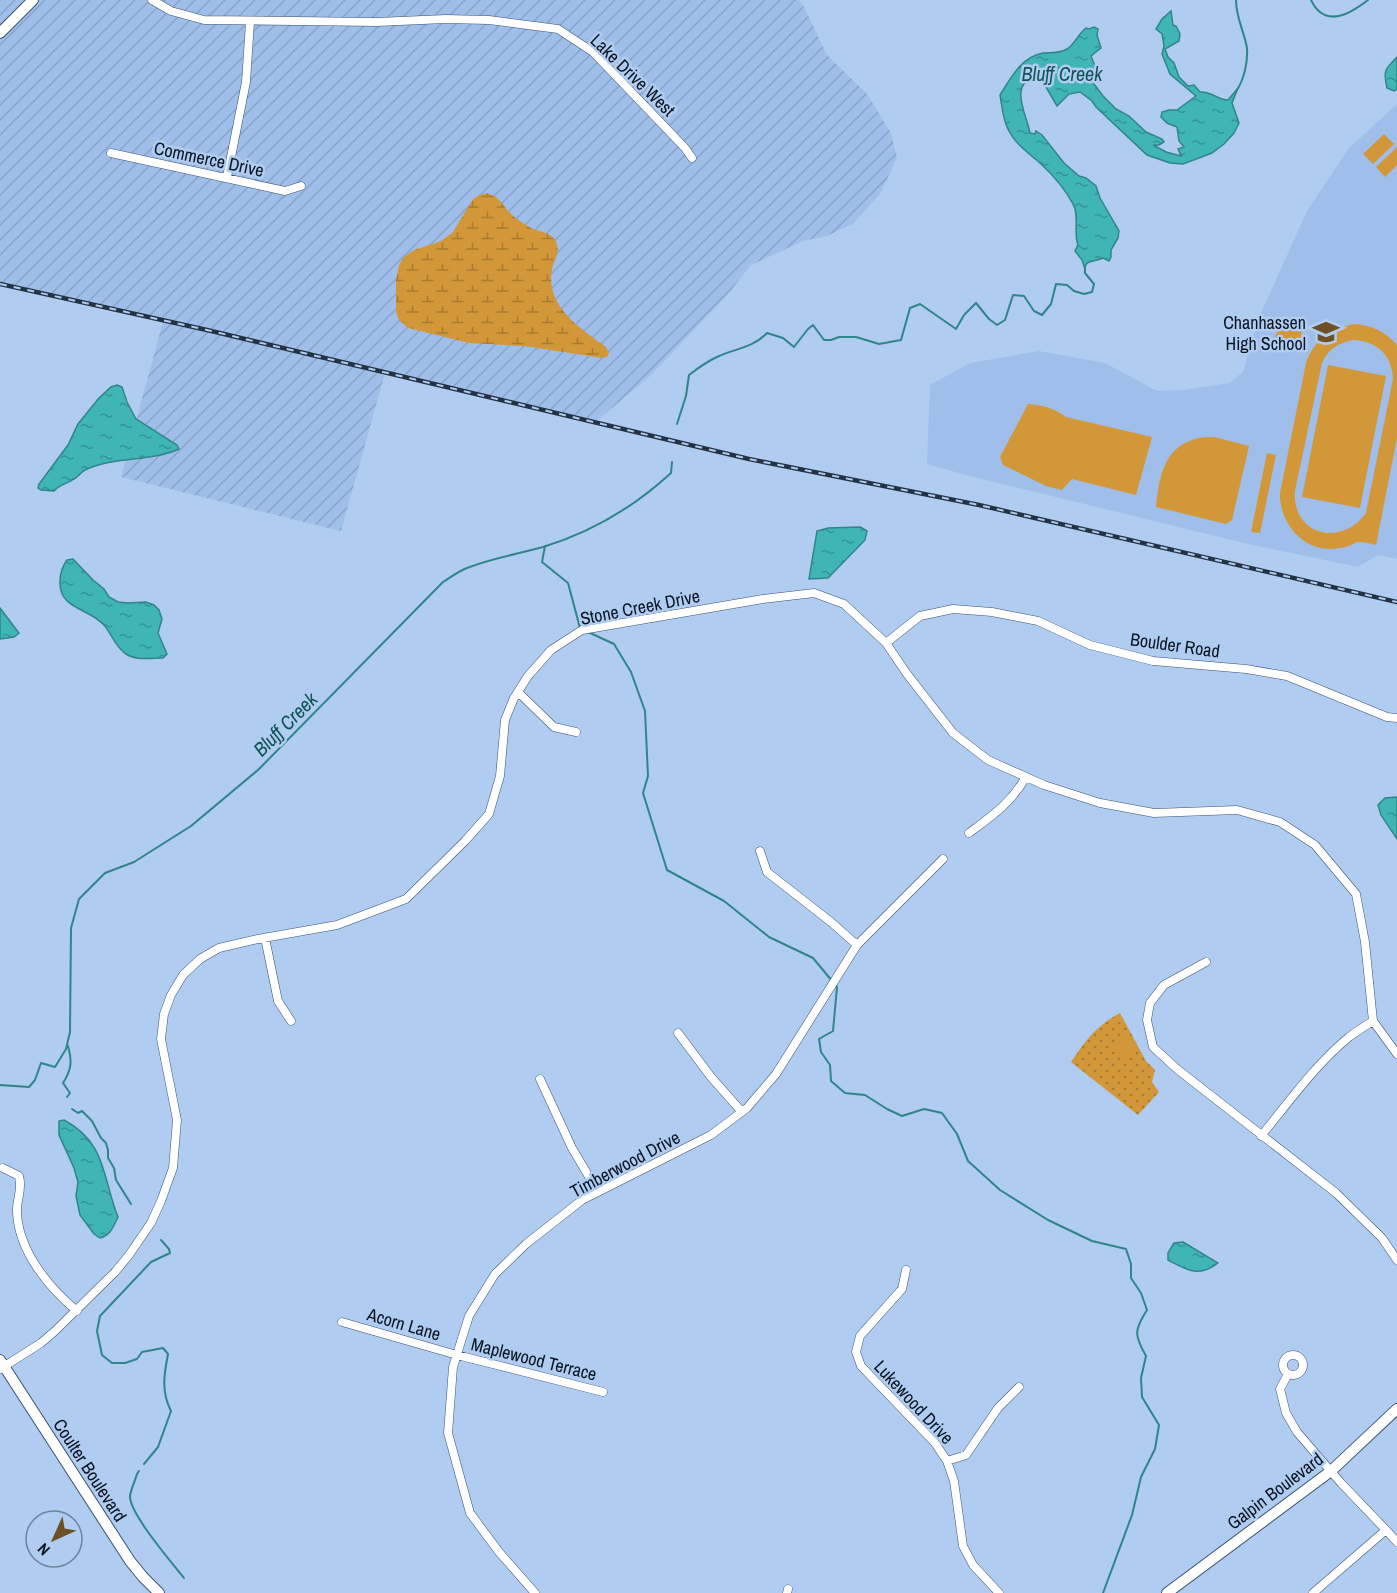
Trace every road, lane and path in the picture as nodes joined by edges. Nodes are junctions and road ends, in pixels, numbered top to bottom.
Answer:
1 (33, 0) edge
2 (152, 0) edge
3 (250, 21) junction
4 (0, 33) edge
5 (111, 153) dead end
6 (692, 158) dead end
7 (227, 177) junction
8 (300, 186) dead end
9 (886, 643) junction
10 (518, 692) junction
11 (1397, 718) edge
12 (576, 732) dead end
13 (1026, 777) junction
14 (969, 833) dead end
15 (760, 851) dead end
16 (943, 859) dead end
17 (265, 938) junction
18 (857, 945) junction
19 (1206, 962) dead end
20 (291, 1021) dead end
21 (1373, 1022) junction
22 (678, 1034) dead end
23 (1397, 1054) edge
24 (540, 1079) dead end
25 (742, 1112) junction
26 (1261, 1136) junction
27 (3, 1168) dead end
28 (598, 1192) junction
29 (1397, 1260) edge
30 (906, 1270) dead end
31 (77, 1311) junction
32 (342, 1322) dead end
33 (457, 1355) junction
34 (1, 1365) edge
35 (1288, 1374) dead end
36 (1019, 1387) dead end
37 (603, 1392) dead end
38 (1397, 1409) edge
39 (947, 1461) junction
40 (1331, 1471) junction
41 (1386, 1530) junction
42 (1397, 1542) edge
43 (159, 1593) edge
44 (536, 1593) edge
45 (999, 1593) edge
46 (1167, 1593) edge
47 (1313, 1593) edge

1 - 4 street
2 - 3 street, Lake Drive West
3 - 6 street, Lake Drive West
3 - 7 street
5 - 7 street, Commerce Drive
7 - 8 street, Commerce Drive
9 - 10 street, Stone Creek Drive
9 - 11 street, Boulder Road
9 - 13 street, Stone Creek Drive
10 - 12 street
10 - 17 street, Stone Creek Drive
13 - 14 street
13 - 21 street, Stone Creek Drive
15 - 18 street
16 - 18 street, Timberwood Drive
17 - 20 street
17 - 31 street, Stone Creek Drive
18 - 25 street, Timberwood Drive
19 - 26 street
21 - 23 street
21 - 26 street
22 - 25 street
24 - 28 street
25 - 28 street, Timberwood Drive
26 - 29 street
27 - 31 street
28 - 33 street, Timberwood Drive
30 - 39 street, Lukewood Drive
31 - 34 street, Stone Creek Drive
32 - 33 street, Acorn Lane
33 - 37 street, Maplewood Terrace
33 - 44 street, Timberwood Drive
34 - 43 street, Coulter Boulevard
35 - 40 street
36 - 39 street
38 - 40 street, Galpin Boulevard
39 - 45 street, Lukewood Drive
40 - 41 street
40 - 46 street, Galpin Boulevard
41 - 42 street
41 - 47 street

